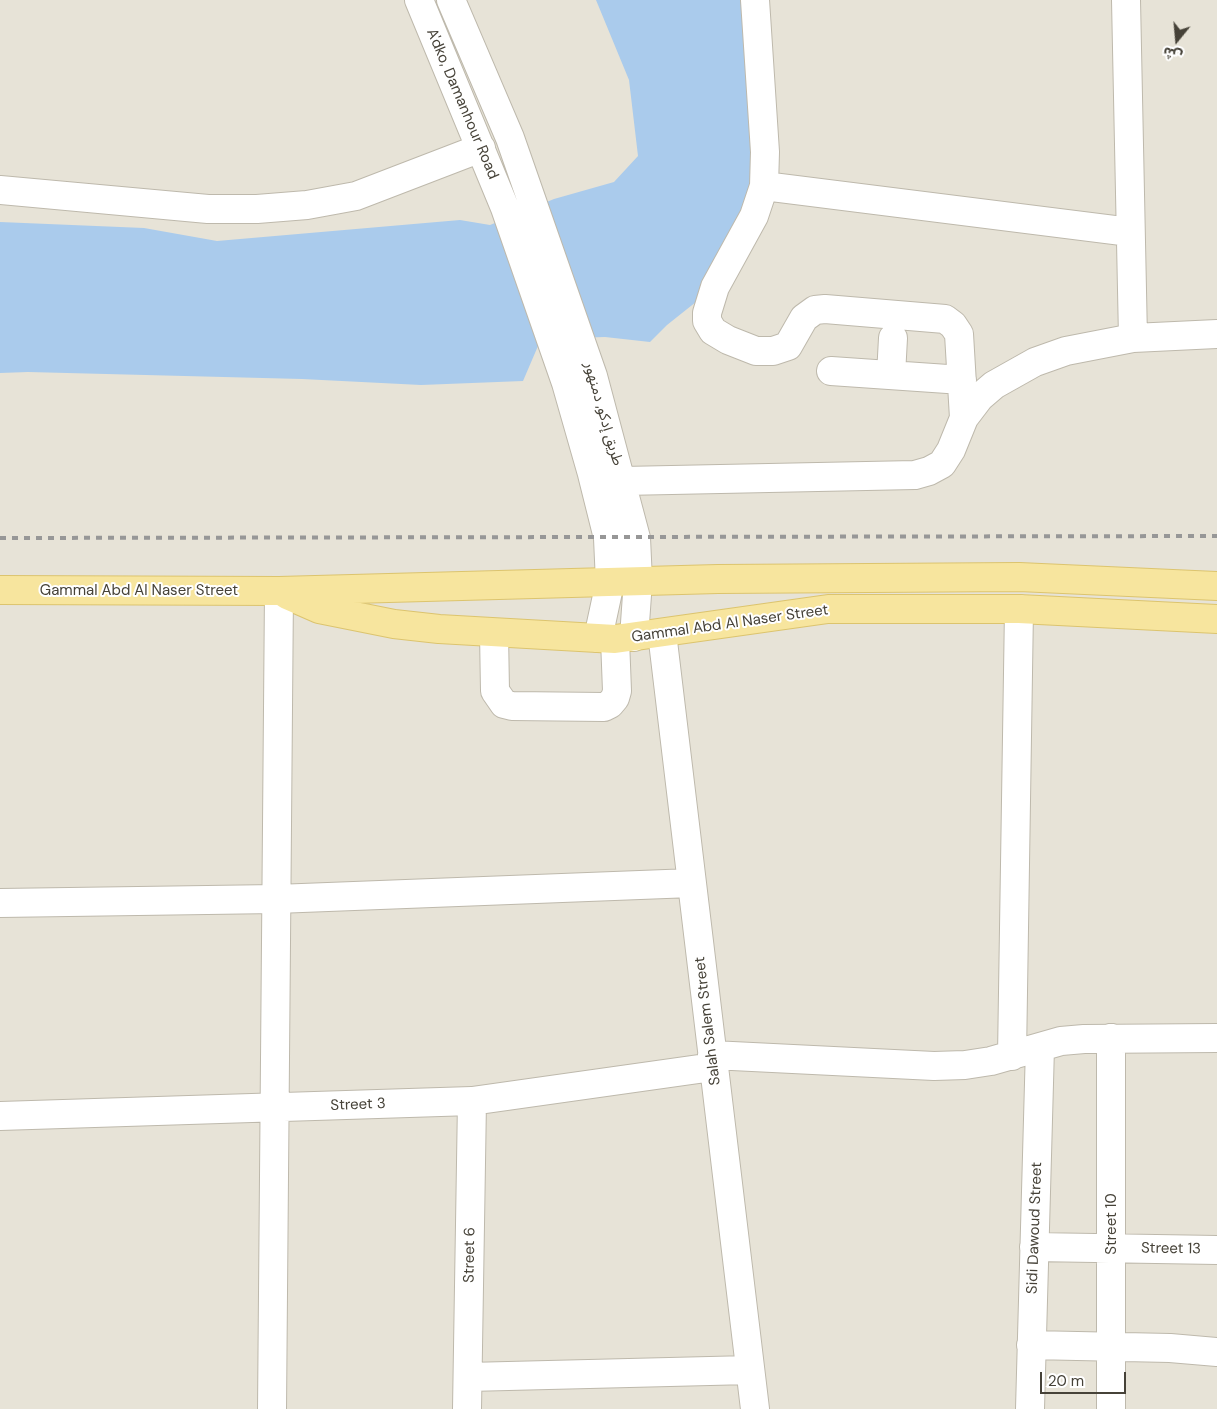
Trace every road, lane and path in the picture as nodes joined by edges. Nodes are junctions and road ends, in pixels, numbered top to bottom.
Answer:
1 (419, 0) edge
2 (451, 0) edge
3 (755, 0) edge
4 (1126, 0) edge
5 (482, 148) junction
6 (764, 186) junction
7 (0, 190) edge
8 (531, 198) joint
9 (505, 208) joint
10 (1130, 232) junction
11 (1217, 334) edge
12 (893, 338) dead end
13 (1133, 338) junction
14 (832, 371) dead end
15 (891, 375) junction
16 (962, 380) junction
17 (964, 418) junction
18 (623, 481) junction
19 (638, 581) junction
20 (610, 582) junction
21 (1217, 586) edge
22 (0, 590) edge
23 (279, 591) junction
24 (1019, 609) junction
25 (1217, 619) edge
26 (494, 633) junction
27 (662, 633) junction
28 (616, 638) junction
29 (692, 883) junction
30 (276, 899) junction
31 (0, 903) edge
32 (1111, 1038) junction
33 (1217, 1038) edge
34 (1040, 1047) junction
35 (1012, 1056) junction
36 (713, 1061) junction
37 (472, 1101) junction
38 (275, 1109) junction
39 (0, 1116) edge
40 (1034, 1246) junction
41 (1112, 1248) junction
42 (1217, 1250) edge
43 (1031, 1345) junction
44 (1112, 1347) junction
45 (1217, 1352) edge
46 (750, 1370) junction
47 (468, 1377) junction
48 (272, 1409) edge
49 (467, 1409) edge
50 (755, 1409) edge
51 (1030, 1409) edge
52 (1111, 1409) edge

1 - 5 street, A'dko, Damanhour Road
2 - 8 street, A'dko, Damanhour Road
3 - 6 street
4 - 10 street
5 - 7 street
5 - 9 street, A'dko, Damanhour Road
6 - 10 street
6 - 16 street
8 - 18 street, طريق إدكو, دمنهور
9 - 20 street, طريق إدكو, دمنهور
10 - 13 street
11 - 13 street
12 - 15 street
13 - 17 street
14 - 15 street
15 - 16 street
16 - 17 street
17 - 18 street
18 - 19 street, طريق إدكو, دمنهور
19 - 20 main road, Gammal Abd Al Naser Street
19 - 21 main road, Gammal Abd Al Naser Street
19 - 28 street, طريق إدكو, دمنهور
20 - 23 main road, Gammal Abd Al Naser Street
20 - 28 street, طريق إدكو, دمنهور
22 - 23 main road, Gammal Abd Al Naser Street
23 - 26 main road, Gammal Abd Al Naser Street
23 - 30 street
24 - 25 main road, Gammal Abd Al Naser Street
24 - 27 main road, Gammal Abd Al Naser Street
24 - 35 street
26 - 28 main road, Gammal Abd Al Naser Street
26 - 28 street
27 - 28 main road, Gammal Abd Al Naser Street
27 - 29 street, Salah Salem Street
29 - 30 street
29 - 36 street, Salah Salem Street
30 - 31 street
30 - 38 street
32 - 33 street, Street 3
32 - 34 street, Street 3
32 - 41 street, Street 10
34 - 35 street, Street 3
34 - 40 street, Sidi Dawoud Street
35 - 36 street, Street 3
36 - 37 street, Street 3
36 - 46 street, Salah Salem Street
37 - 38 street, Street 3
37 - 47 street, Street 6
38 - 39 street, Street 3
38 - 48 street
40 - 41 street, Street 13
40 - 43 street, Sidi Dawoud Street
41 - 42 street, Street 13
41 - 44 street, Street 10
43 - 44 street
43 - 51 street, Sidi Dawoud Street
44 - 45 street
44 - 52 street, Street 10
46 - 47 street
46 - 50 street, Salah Salem Street
47 - 49 street, Street 6

